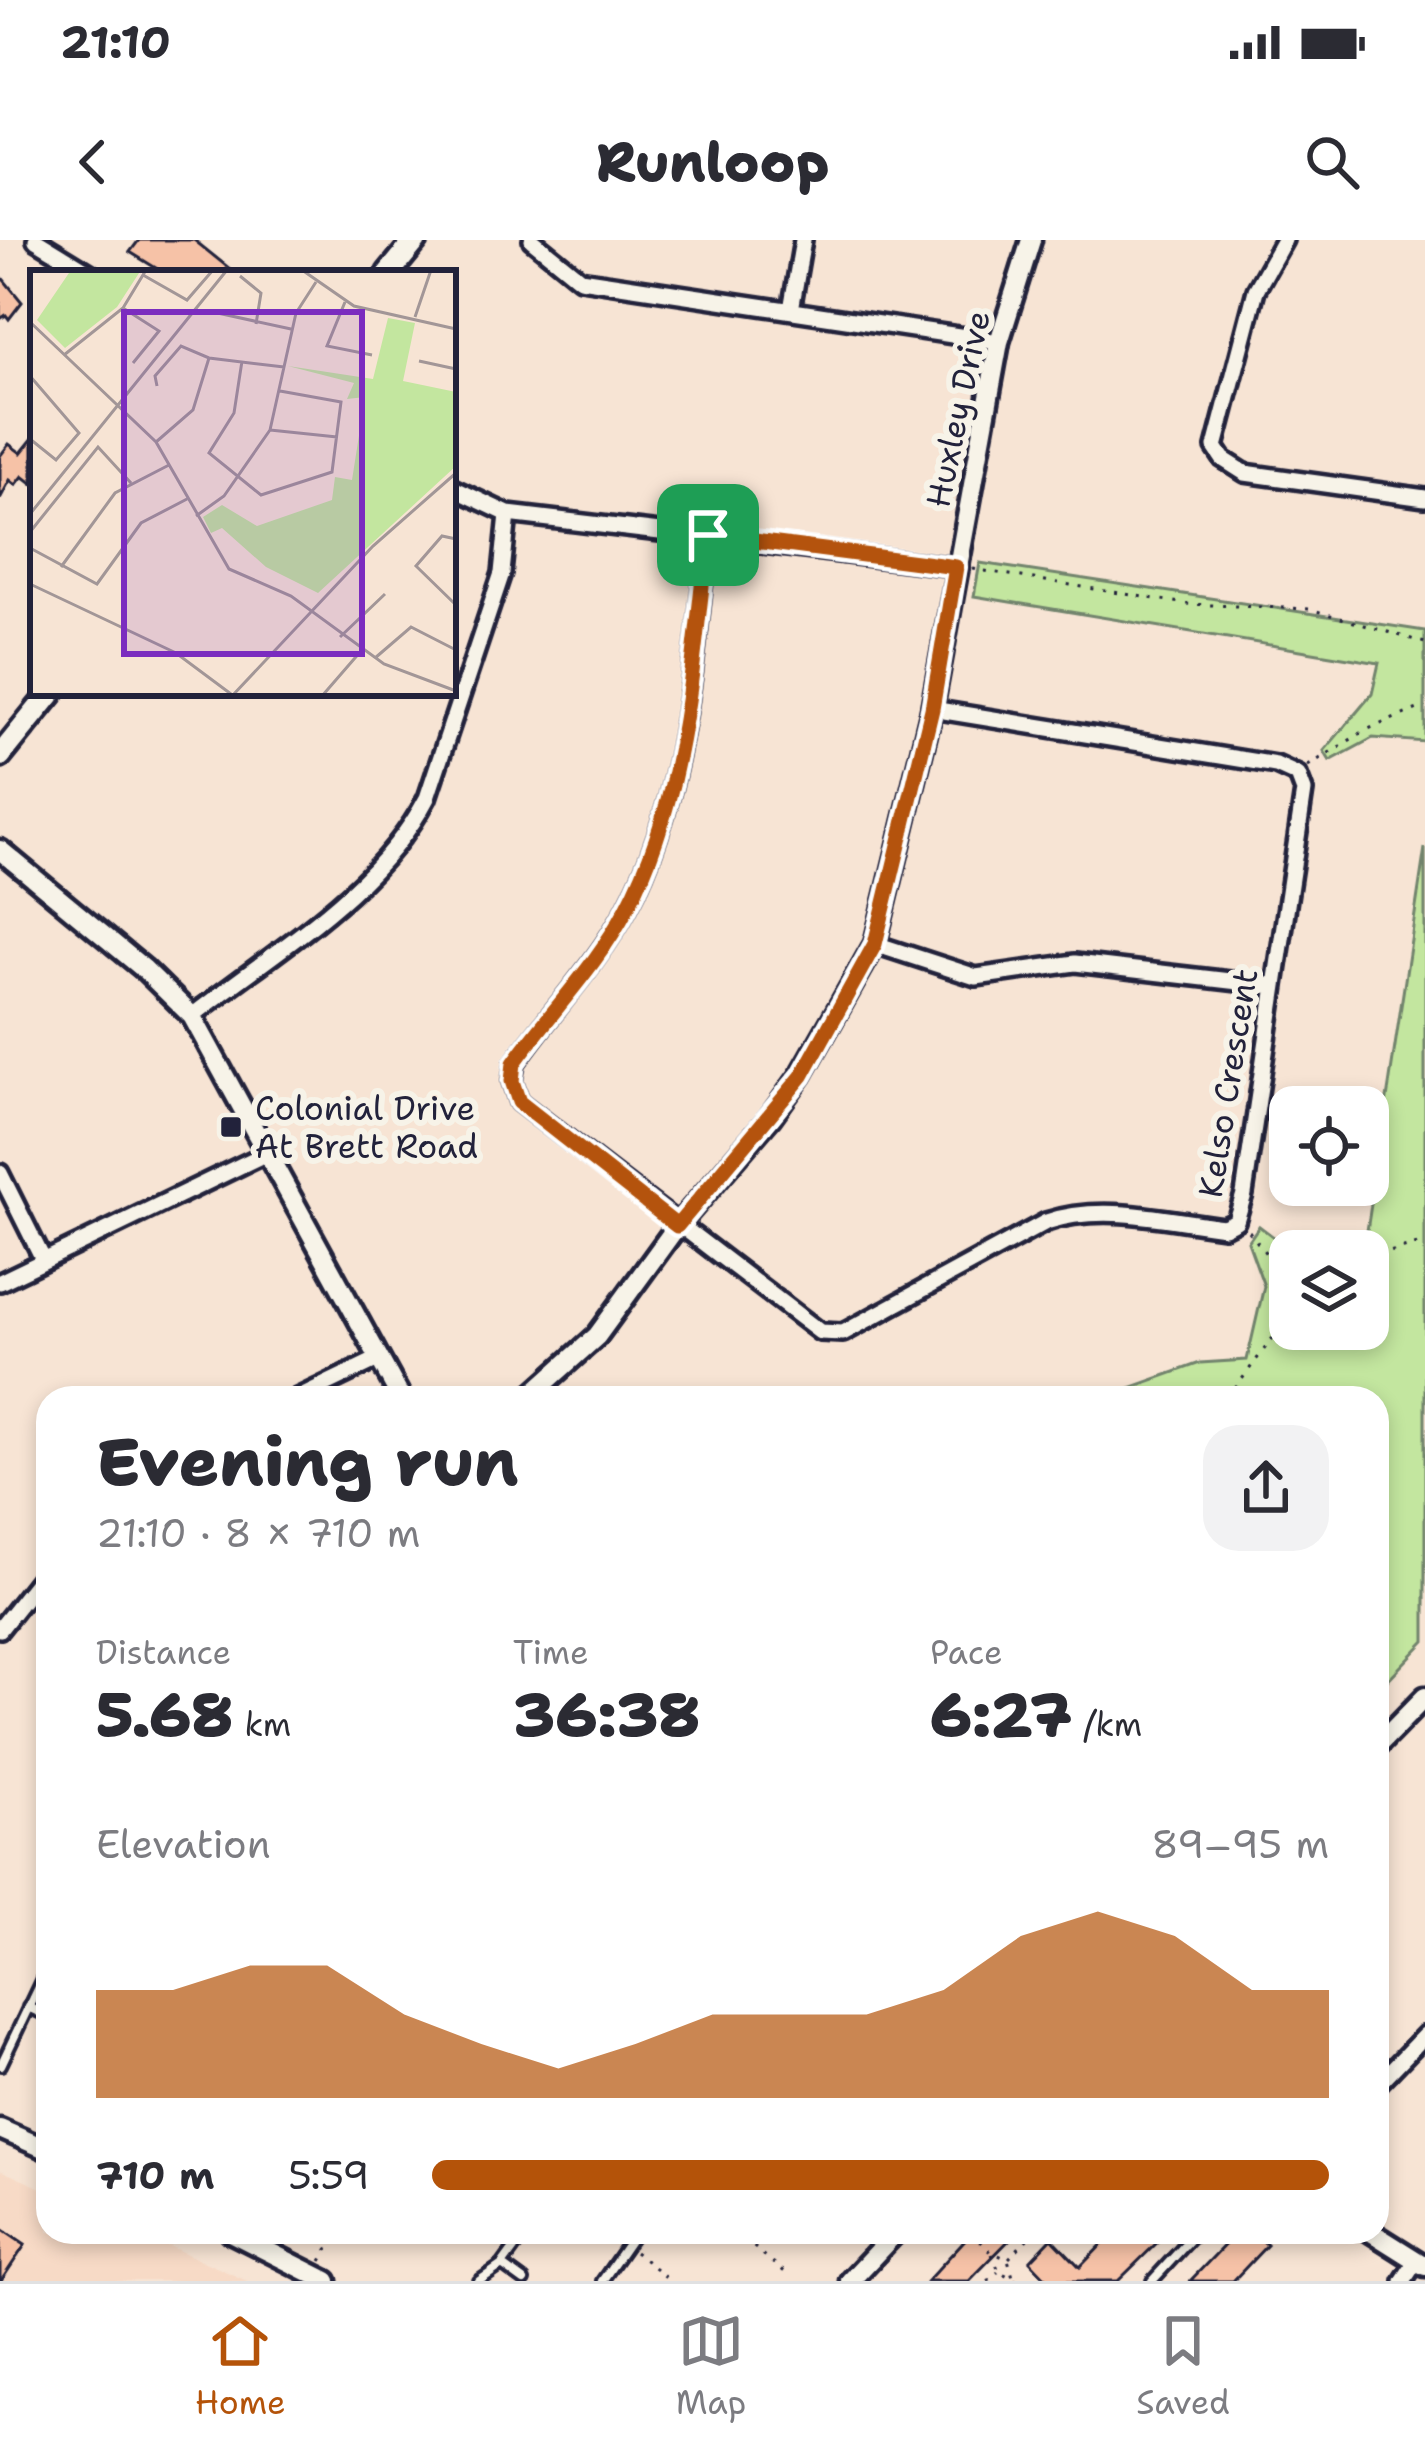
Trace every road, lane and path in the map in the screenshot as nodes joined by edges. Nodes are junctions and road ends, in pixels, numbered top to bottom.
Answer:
1 (36, 240) edge
2 (416, 240) edge
3 (532, 240) edge
4 (803, 240) edge
5 (1030, 240) edge
6 (1284, 240) edge
7 (85, 270) edge
8 (391, 270) edge
9 (790, 310) junction
10 (999, 342) junction
11 (456, 489) edge
12 (1425, 498) edge
13 (508, 514) junction
14 (708, 535) junction
15 (956, 567) junction
16 (1425, 643) edge
17 (49, 696) edge
18 (1425, 706) edge
19 (932, 709) junction
20 (0, 756) edge
21 (1298, 775) junction
22 (0, 850) edge
23 (875, 944) junction
24 (1273, 986) junction
25 (192, 1016) junction
26 (269, 1152) junction
27 (0, 1173) edge
28 (1236, 1221) junction
29 (677, 1226) junction
30 (1425, 1241) edge
31 (1389, 1252) edge
32 (1269, 1257) edge
33 (43, 1258) junction
34 (0, 1282) edge
35 (1269, 1342) edge
36 (380, 1358) junction
37 (323, 1386) edge
38 (395, 1386) edge
39 (542, 1386) edge
40 (1237, 1386) edge
41 (36, 1583) edge
42 (0, 1629) edge
43 (1425, 1697) edge
44 (1389, 1734) edge
45 (36, 1991) edge
46 (28, 2007) junction
47 (36, 2011) edge
48 (1425, 2035) edge
49 (1, 2065) edge
50 (1389, 2072) edge
51 (0, 2129) edge
52 (36, 2145) edge
53 (254, 2244) edge
54 (335, 2244) edge
55 (517, 2244) edge
56 (750, 2244) edge
57 (885, 2244) edge
58 (984, 2244) edge
59 (1022, 2244) edge
60 (1186, 2244) edge
61 (1389, 2244) edge
62 (627, 2246) joint
63 (991, 2252) junction
64 (1008, 2259) junction
65 (1420, 2264) edge
66 (502, 2265) junction
67 (999, 2271) junction
68 (786, 2273) dead end
69 (321, 2277) edge
70 (1015, 2279) edge
71 (479, 2281) edge
72 (524, 2281) edge
73 (602, 2281) edge
74 (671, 2281) edge
75 (850, 2281) edge
76 (988, 2281) edge
77 (1152, 2281) edge
78 (1403, 2281) edge

1 - 7 street
2 - 8 main road
3 - 9 street
4 - 9 street
5 - 10 street, Huxley Drive
6 - 12 street
9 - 10 street
10 - 15 street, Huxley Drive
11 - 13 street
13 - 14 street
13 - 25 street
14 - 15 street
14 - 29 street, Kelso Crescent
15 - 16 path
15 - 19 street, Huxley Drive
17 - 20 main road
18 - 21 path
19 - 21 street
19 - 23 street, Huxley Drive
21 - 24 street, Kelso Crescent
22 - 25 street
23 - 24 street
23 - 29 street, Huxley Drive
24 - 28 street, Kelso Crescent
25 - 26 street
26 - 33 street
26 - 36 street
27 - 33 street
28 - 29 street, Kelso Crescent
28 - 32 path
29 - 39 street, Huxley Drive
30 - 31 path
33 - 34 street
35 - 40 path
36 - 37 street
36 - 38 street
41 - 42 street
43 - 44 street
45 - 46 lane
46 - 47 lane
46 - 49 lane
48 - 50 street
51 - 52 street
53 - 69 street
54 - 69 path
55 - 66 lane
56 - 68 path
57 - 75 street
58 - 63 path
59 - 64 path
60 - 77 lane
61 - 65 street
62 - 73 lane
62 - 74 path
63 - 64 path
63 - 67 path
64 - 70 path
65 - 78 street
66 - 71 lane
66 - 72 lane
67 - 70 path
67 - 76 path

